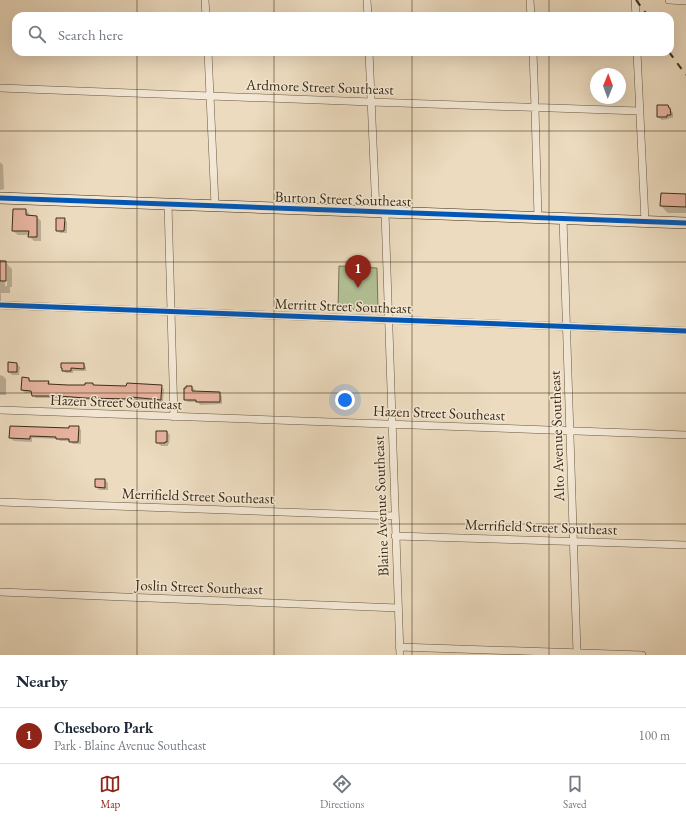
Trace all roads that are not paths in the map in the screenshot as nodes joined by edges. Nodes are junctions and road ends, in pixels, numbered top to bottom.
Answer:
1 (205, 0) edge
2 (367, 0) edge
3 (530, 0) edge
4 (635, 0) edge
5 (669, 0) edge
6 (686, 1) edge
7 (206, 12) edge
8 (368, 12) edge
9 (531, 12) edge
10 (636, 12) edge
11 (208, 56) edge
12 (369, 56) edge
13 (533, 56) edge
14 (637, 56) edge
15 (0, 88) edge
16 (210, 96) junction
17 (371, 102) junction
18 (535, 108) junction
19 (640, 111) junction
20 (0, 198) edge
21 (168, 204) junction
22 (215, 205) junction
23 (380, 212) junction
24 (538, 218) junction
25 (563, 218) junction
26 (645, 221) junction
27 (686, 223) edge
28 (0, 305) edge
29 (171, 311) junction
30 (388, 320) junction
31 (566, 326) junction
32 (686, 331) edge
33 (0, 410) edge
34 (174, 417) junction
35 (392, 424) junction
36 (570, 432) junction
37 (686, 436) edge
38 (0, 502) edge
39 (395, 516) junction
40 (395, 536) junction
41 (573, 541) junction
42 (686, 545) edge
43 (0, 592) edge
44 (398, 608) junction
45 (399, 647) junction
46 (577, 653) junction
47 (400, 655) edge
48 (642, 655) edge

1 - 7 street
2 - 8 street
3 - 9 street
4 - 10 street
5 - 6 street
11 - 16 street
12 - 17 street, Blaine Avenue Southeast
13 - 18 street
14 - 19 street
15 - 16 street, Ardmore Street Southeast
16 - 17 street, Ardmore Street Southeast
16 - 22 street
17 - 18 street, Ardmore Street Southeast
17 - 23 street, Blaine Avenue Southeast
18 - 19 street, Ardmore Street Southeast
18 - 24 street
19 - 26 street
20 - 21 main road, Burton Street Southeast
21 - 22 main road, Burton Street Southeast
21 - 29 street
22 - 23 main road, Burton Street Southeast
23 - 24 main road, Burton Street Southeast
23 - 30 street, Blaine Avenue Southeast
24 - 25 main road, Burton Street Southeast
25 - 26 main road, Burton Street Southeast
25 - 31 street, Alto Avenue Southeast
26 - 27 main road, Burton Street Southeast
28 - 29 street, Merritt Street Southeast
29 - 30 street, Merritt Street Southeast
29 - 34 street
30 - 31 street, Merritt Street Southeast
30 - 35 street, Blaine Avenue Southeast
31 - 32 street, Merritt Street Southeast
31 - 36 street, Alto Avenue Southeast
33 - 34 street, Hazen Street Southeast
34 - 35 street, Hazen Street Southeast
35 - 36 street, Hazen Street Southeast
35 - 39 street, Blaine Avenue Southeast
36 - 37 street, Hazen Street Southeast
36 - 41 street, Alto Avenue Southeast
38 - 39 street, Merrifield Street Southeast
39 - 40 street, Blaine Avenue Southeast
40 - 41 street, Merrifield Street Southeast
40 - 44 street, Blaine Avenue Southeast
41 - 42 street, Merrifield Street Southeast
41 - 46 street, Alto Avenue Southeast
43 - 44 street, Joslin Street Southeast
44 - 45 street, Blaine Avenue Southeast
45 - 46 street
45 - 47 street, Blaine Avenue Southeast
46 - 48 street

